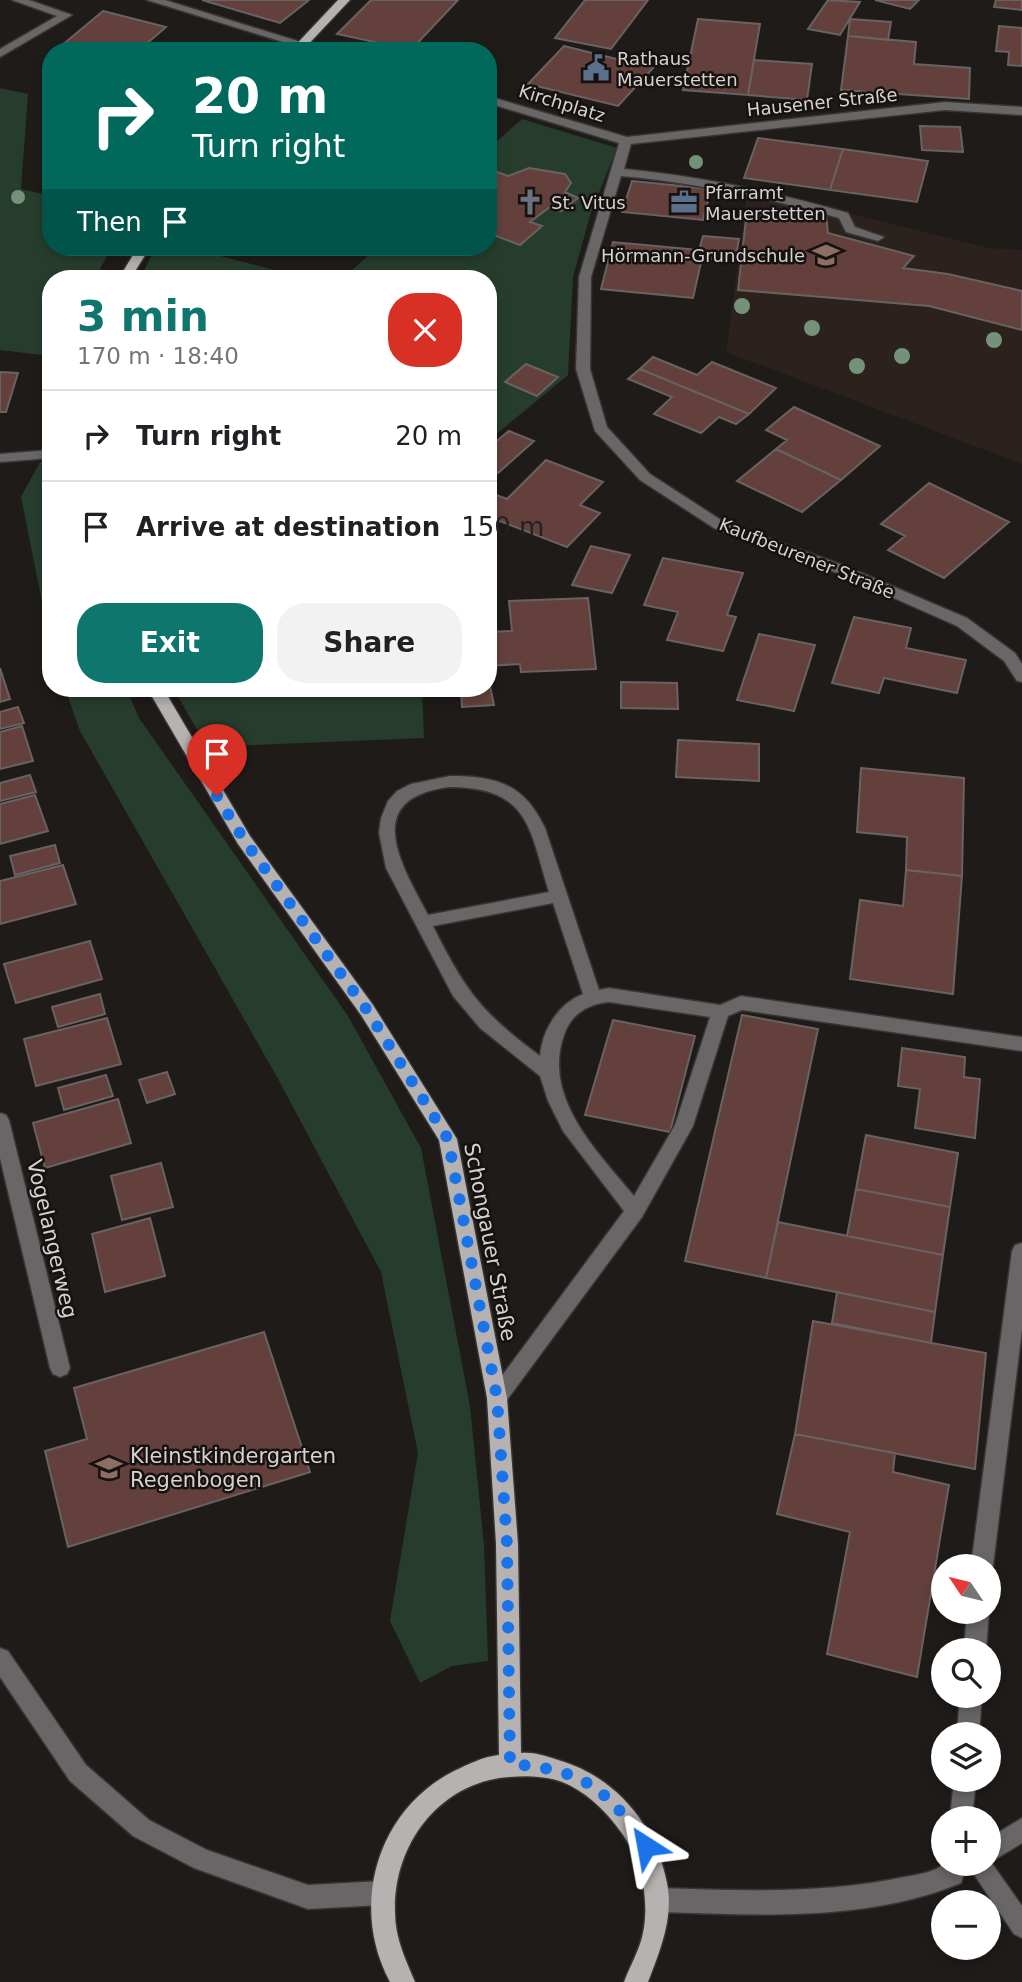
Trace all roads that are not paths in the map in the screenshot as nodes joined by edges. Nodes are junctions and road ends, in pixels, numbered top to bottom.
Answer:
1 (18, 0) edge
2 (153, 0) edge
3 (344, 0) edge
4 (283, 42) edge
5 (303, 42) edge
6 (0, 54) edge
7 (497, 102) edge
8 (1022, 111) edge
9 (626, 141) junction
10 (616, 172) junction
11 (878, 237) dead end
12 (42, 455) edge
13 (0, 458) edge
14 (1022, 677) edge
15 (160, 697) edge
16 (559, 896) junction
17 (423, 922) junction
18 (592, 996) junction
19 (721, 1012) junction
20 (1022, 1044) edge
21 (548, 1072) junction
22 (0, 1120) edge
23 (635, 1211) junction
24 (1022, 1251) edge
25 (60, 1368) dead end
26 (497, 1398) junction
27 (984, 1554) edge
28 (0, 1658) edge
29 (510, 1764) junction
30 (1022, 1829) edge
31 (1001, 1843) edge
32 (943, 1876) edge
33 (987, 1876) edge
34 (382, 1892) junction
35 (659, 1900) junction
36 (1022, 1926) edge
37 (403, 1982) edge
38 (636, 1982) edge

1 - 6 street
2 - 4 street
3 - 5 main road
7 - 9 street, Kirchplatz
8 - 9 street, Hausener Straße
9 - 10 street, Kaufbeurener Straße
10 - 11 street
10 - 14 street, Kaufbeurener Straße
12 - 13 street
15 - 26 main road, Schongauer Straße
16 - 17 street
16 - 17 street
16 - 18 street
17 - 21 street
18 - 19 street
18 - 21 street
19 - 20 street
19 - 23 street
21 - 23 street
22 - 25 street, Vogelangerweg
23 - 26 street
24 - 27 street
26 - 29 main road, Schongauer Straße
28 - 34 street
29 - 34 main road
29 - 35 main road
30 - 31 street
32 - 35 street
33 - 36 street
34 - 37 main road
35 - 38 main road

